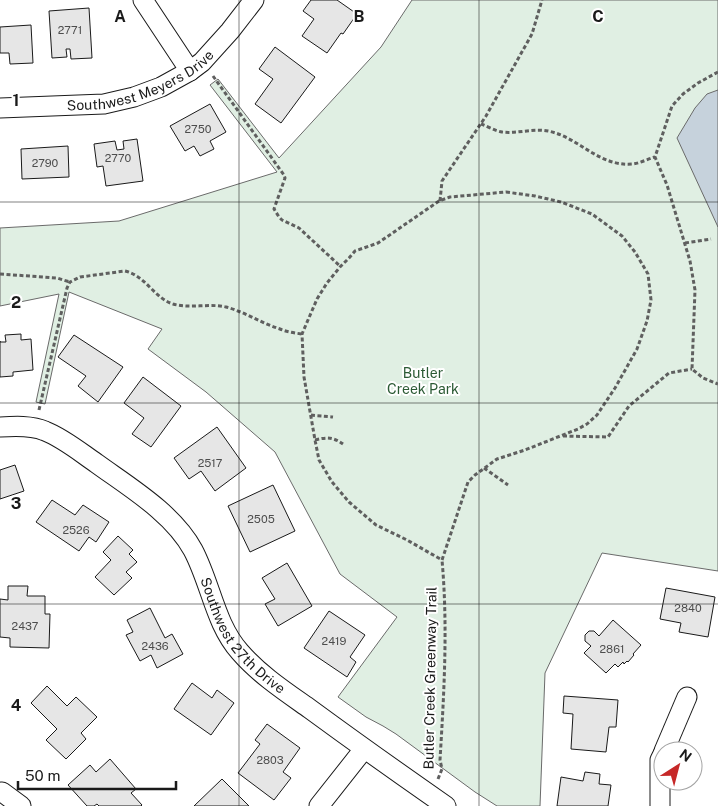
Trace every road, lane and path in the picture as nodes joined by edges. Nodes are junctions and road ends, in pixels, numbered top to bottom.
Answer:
1 (143, 0) edge
2 (254, 0) edge
3 (542, 0) edge
4 (196, 66) junction
5 (718, 72) edge
6 (0, 108) edge
7 (481, 124) junction
8 (655, 157) junction
9 (440, 201) junction
10 (710, 239) dead end
11 (685, 243) junction
12 (340, 266) junction
13 (0, 274) edge
14 (70, 282) junction
15 (302, 334) junction
16 (692, 369) junction
17 (718, 384) edge
18 (311, 415) junction
19 (333, 417) dead end
20 (0, 427) edge
21 (36, 428) junction
22 (560, 436) junction
23 (315, 440) junction
24 (343, 444) dead end
25 (484, 468) junction
26 (508, 485) dead end
27 (442, 560) junction
28 (688, 697) dead end
29 (669, 741) edge
30 (364, 749) junction
31 (660, 791) edge
32 (2, 792) dead end
33 (428, 794) junction
34 (20, 806) edge
35 (319, 806) edge
36 (446, 806) edge
37 (660, 806) edge

1 - 4 street
2 - 4 street, Southwest Meyers Drive
3 - 7 path
4 - 6 street, Southwest Meyers Drive
4 - 12 path
5 - 8 path
7 - 8 path
7 - 9 path
8 - 11 path
9 - 12 path, Butler Creek Greenway Trail
9 - 22 path, Butler Creek Greenway Trail
10 - 11 path
11 - 16 path
12 - 15 path, Butler Creek Greenway Trail
13 - 14 path
14 - 15 path
14 - 21 path
15 - 18 path, Butler Creek Greenway Trail
16 - 17 path
16 - 22 path
18 - 19 path
18 - 23 path, Butler Creek Greenway Trail
20 - 21 street
21 - 30 street, Southwest 27th Drive
22 - 25 path, Butler Creek Greenway Trail
23 - 24 path
23 - 27 path, Butler Creek Greenway Trail
25 - 26 path
25 - 27 path, Butler Creek Greenway Trail
27 - 33 path, Butler Creek Greenway Trail
28 - 29 street
30 - 33 street, Southwest 27th Drive
30 - 35 street
31 - 37 street
32 - 34 street
33 - 36 street, Southwest 27th Drive

